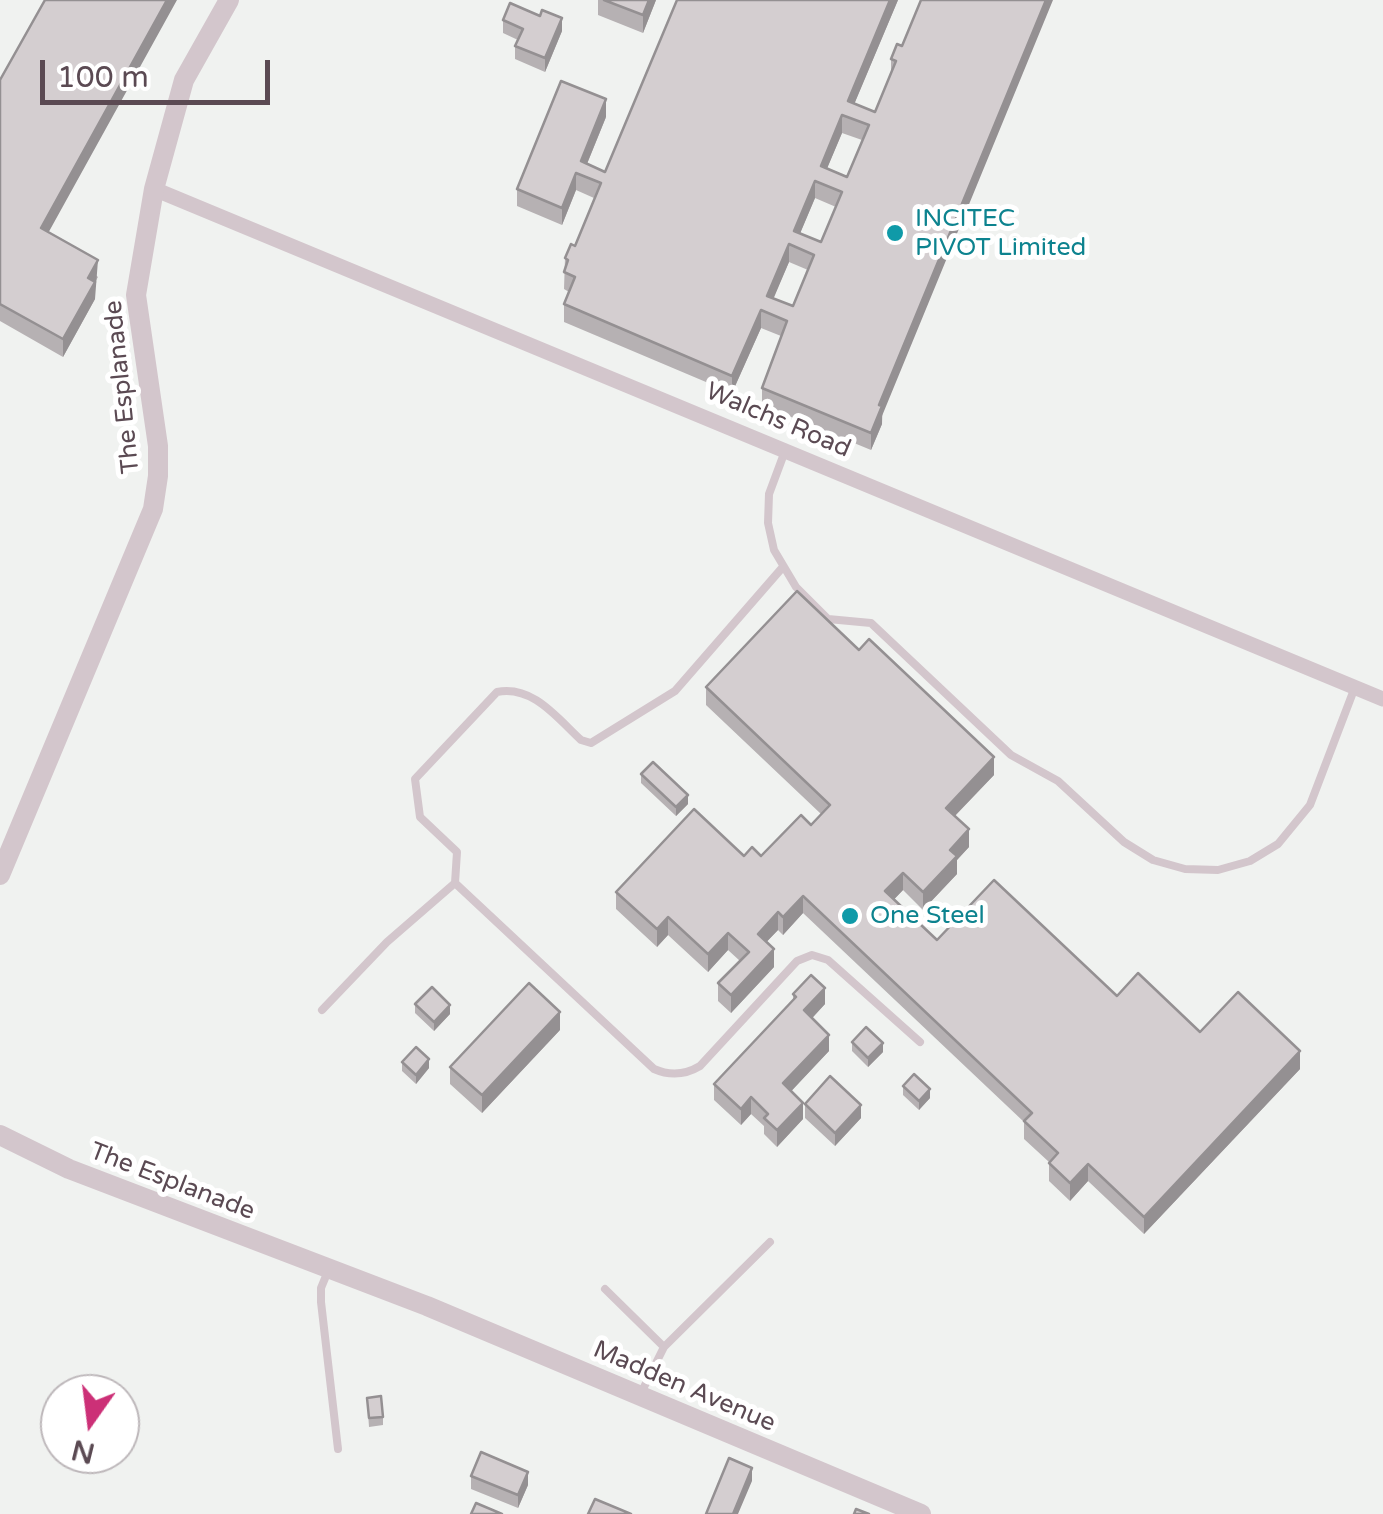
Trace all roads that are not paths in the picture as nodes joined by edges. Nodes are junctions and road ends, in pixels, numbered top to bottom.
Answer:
1 (228, 0) edge
2 (154, 190) junction
3 (785, 451) junction
4 (782, 568) junction
5 (1354, 687) junction
6 (1383, 699) edge
7 (0, 874) edge
8 (455, 883) junction
9 (322, 1010) dead end
10 (920, 1042) dead end
11 (0, 1135) edge
12 (770, 1242) dead end
13 (329, 1268) junction
14 (604, 1289) dead end
15 (427, 1306) joint
16 (664, 1347) junction
17 (640, 1396) junction
18 (338, 1449) dead end
19 (916, 1513) edge

1 - 2 street, The Esplanade
2 - 3 street, Walchs Road
2 - 7 street, The Esplanade
3 - 4 lane
3 - 5 street, Walchs Road
4 - 5 lane
4 - 8 lane
5 - 6 street, Walchs Road
8 - 9 lane
8 - 10 lane
11 - 13 street, The Esplanade
12 - 16 lane
13 - 15 street, The Esplanade
13 - 18 lane
14 - 16 lane
15 - 17 street, Madden Avenue
16 - 17 lane
17 - 19 street, Madden Avenue

